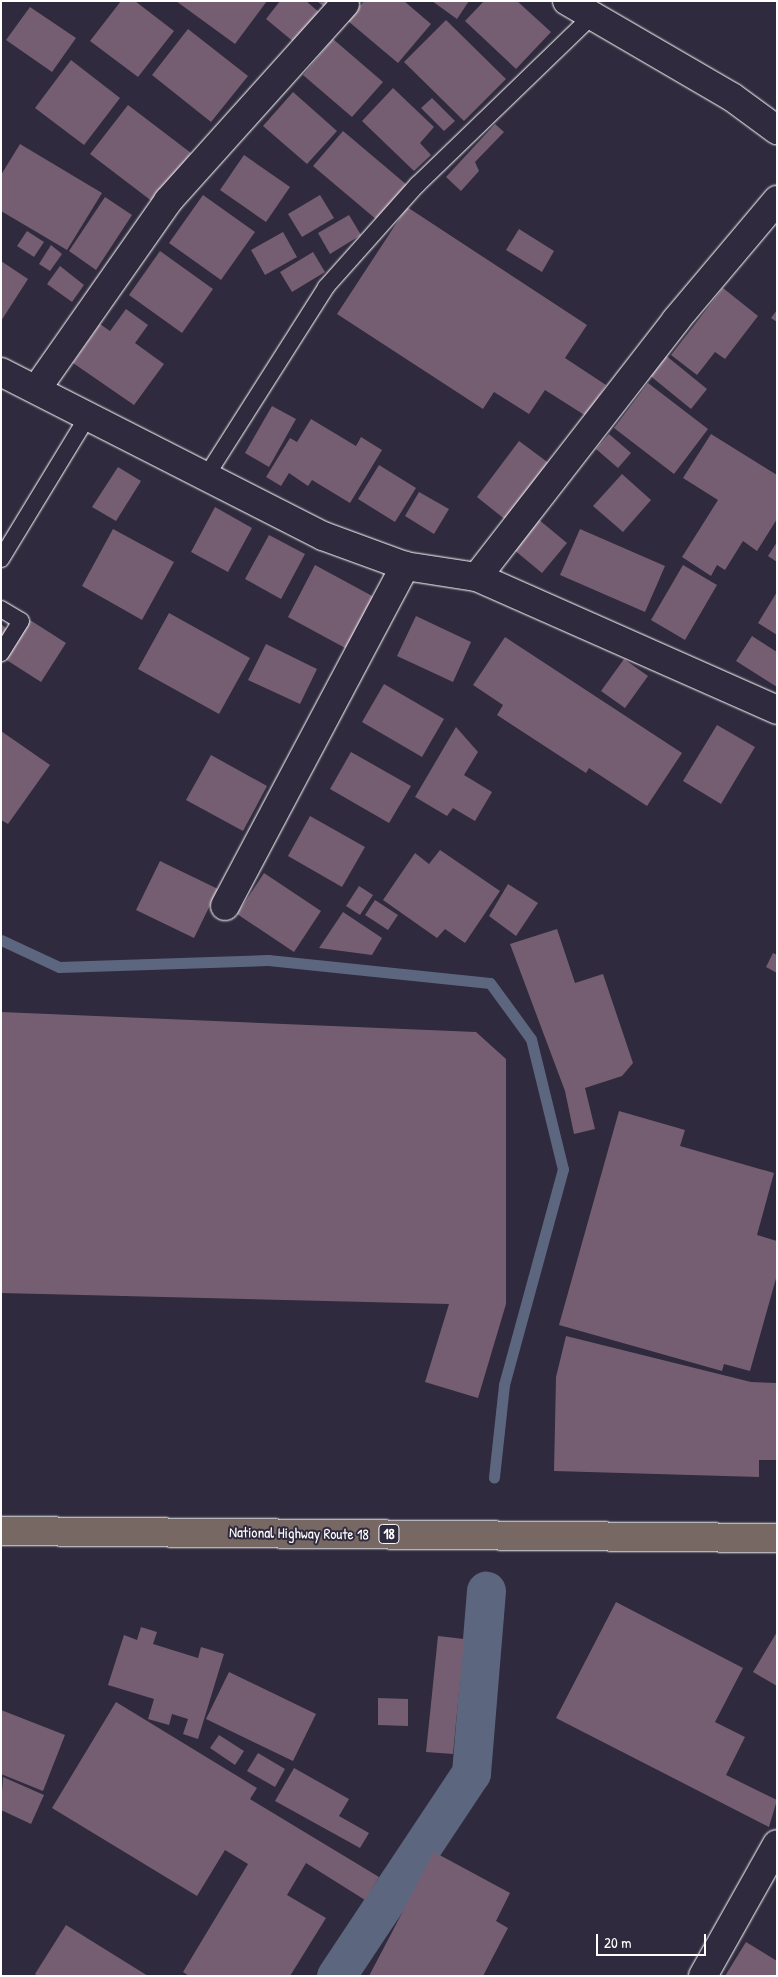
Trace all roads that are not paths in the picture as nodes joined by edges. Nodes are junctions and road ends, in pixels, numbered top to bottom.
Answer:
1 (567, 1) edge
2 (345, 4) dead end
3 (590, 18) junction
4 (777, 130) edge
5 (777, 200) edge
6 (1, 372) edge
7 (38, 387) junction
8 (89, 414) junction
9 (205, 478) junction
10 (1, 559) edge
11 (405, 566) junction
12 (477, 577) junction
13 (1, 609) edge
14 (1, 653) edge
15 (777, 710) edge
16 (225, 906) dead end
17 (1, 1530) edge
18 (777, 1538) edge
19 (777, 1844) edge
20 (704, 1976) edge

1 - 3 street
2 - 7 street
3 - 4 street
3 - 9 lane
5 - 12 street
6 - 7 street
7 - 8 street
8 - 9 street
8 - 10 lane
9 - 11 street
11 - 12 street
11 - 16 street
12 - 15 street
13 - 14 lane
17 - 18 highway, National Highway Route 18 / 18
19 - 20 street

